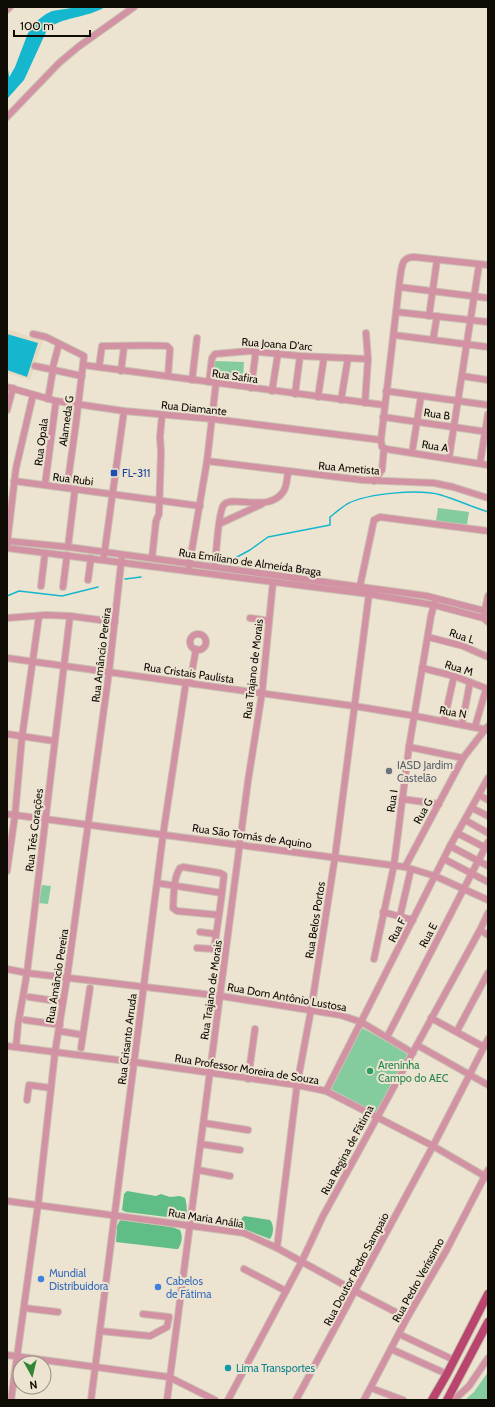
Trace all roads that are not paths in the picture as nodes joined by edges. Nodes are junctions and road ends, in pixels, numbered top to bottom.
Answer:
1 (10, 7) edge
2 (134, 7) edge
3 (7, 10) edge
4 (7, 117) edge
5 (437, 260) junction
6 (479, 265) junction
7 (488, 265) edge
8 (399, 287) junction
9 (432, 291) junction
10 (474, 296) junction
11 (488, 298) edge
12 (397, 312) junction
13 (429, 316) junction
14 (437, 316) junction
15 (471, 320) junction
16 (488, 322) edge
17 (366, 333) dead end
18 (33, 334) dead end
19 (394, 335) junction
20 (197, 338) dead end
21 (433, 340) junction
22 (59, 344) junction
23 (467, 344) junction
24 (124, 347) junction
25 (488, 347) edge
26 (256, 351) junction
27 (278, 353) junction
28 (300, 356) junction
29 (324, 357) junction
30 (348, 358) junction
31 (368, 359) junction
32 (83, 365) junction
33 (35, 366) dead end
34 (99, 368) junction
35 (53, 370) junction
36 (121, 371) junction
37 (82, 376) junction
38 (168, 376) junction
39 (462, 376) junction
40 (192, 380) junction
41 (488, 380) edge
42 (209, 382) junction
43 (216, 383) junction
44 (10, 388) edge
45 (251, 388) junction
46 (272, 391) junction
47 (386, 391) junction
48 (295, 394) junction
49 (33, 395) junction
50 (421, 396) junction
51 (318, 397) junction
52 (48, 400) junction
53 (341, 400) junction
54 (56, 401) junction
55 (458, 401) junction
56 (365, 403) junction
57 (78, 404) junction
58 (384, 405) junction
59 (488, 406) edge
60 (7, 410) edge
61 (124, 411) junction
62 (488, 414) edge
63 (162, 415) junction
64 (383, 417) junction
65 (213, 420) junction
66 (417, 422) junction
67 (454, 427) junction
68 (487, 431) edge
69 (382, 444) junction
70 (412, 453) junction
71 (449, 458) junction
72 (207, 461) junction
73 (480, 463) junction
74 (488, 465) edge
75 (288, 472) junction
76 (14, 481) junction
77 (374, 481) junction
78 (45, 485) junction
79 (67, 488) junction
80 (75, 489) junction
81 (112, 494) junction
82 (488, 498) edge
83 (10, 500) edge
84 (160, 501) junction
85 (262, 504) junction
86 (200, 506) junction
87 (219, 524) junction
88 (488, 531) edge
89 (7, 542) edge
90 (68, 547) junction
91 (7, 548) edge
92 (104, 552) junction
93 (45, 553) junction
94 (67, 555) junction
95 (122, 555) junction
96 (91, 558) junction
97 (152, 558) junction
98 (103, 560) junction
99 (120, 562) junction
100 (190, 563) junction
101 (215, 567) junction
102 (189, 570) junction
103 (365, 579) dead end
104 (88, 580) dead end
105 (273, 582) junction
106 (41, 586) dead end
107 (362, 586) junction
108 (64, 587) dead end
109 (369, 594) junction
110 (488, 596) edge
111 (436, 598) junction
112 (434, 605) junction
113 (39, 616) junction
114 (70, 616) junction
115 (486, 616) edge
116 (7, 618) edge
117 (250, 618) dead end
118 (269, 621) junction
119 (115, 622) junction
120 (428, 637) junction
121 (196, 649) dead end
122 (488, 657) edge
123 (7, 658) edge
124 (33, 661) junction
125 (65, 666) junction
126 (422, 668) junction
127 (109, 672) junction
128 (454, 676) junction
129 (188, 682) junction
130 (470, 682) junction
131 (487, 689) edge
132 (262, 693) junction
133 (354, 706) junction
134 (415, 716) junction
135 (444, 721) junction
136 (462, 724) junction
137 (475, 727) junction
138 (487, 728) edge
139 (7, 734) edge
140 (22, 737) junction
141 (54, 741) junction
142 (409, 746) junction
143 (463, 758) junction
144 (487, 781) edge
145 (479, 795) junction
146 (402, 799) junction
147 (488, 800) edge
148 (438, 804) junction
149 (472, 808) junction
150 (7, 814) edge
151 (15, 815) junction
152 (488, 816) edge
153 (46, 819) junction
154 (465, 820) junction
155 (88, 825) junction
156 (457, 833) junction
157 (488, 833) edge
158 (163, 834) junction
159 (241, 845) junction
160 (450, 846) junction
161 (487, 846) edge
162 (335, 857) junction
163 (444, 859) junction
164 (478, 860) junction
165 (394, 865) junction
166 (488, 866) edge
167 (408, 868) junction
168 (7, 871) edge
169 (472, 873) junction
170 (435, 876) junction
171 (488, 882) edge
172 (157, 883) junction
173 (175, 886) junction
174 (463, 888) junction
175 (222, 893) junction
176 (488, 900) edge
177 (383, 912) junction
178 (488, 913) edge
179 (219, 915) junction
180 (400, 916) junction
181 (413, 920) junction
182 (480, 930) junction
183 (200, 932) dead end
184 (216, 934) junction
185 (488, 935) edge
186 (197, 948) dead end
187 (374, 959) dead end
188 (7, 969) edge
189 (27, 973) junction
190 (488, 973) edge
191 (67, 978) junction
192 (144, 987) junction
193 (90, 988) dead end
194 (221, 996) junction
195 (29, 997) dead end
196 (63, 1002) junction
197 (312, 1010) junction
198 (431, 1018) junction
199 (25, 1020) dead end
200 (361, 1022) junction
201 (59, 1028) junction
202 (255, 1029) dead end
203 (457, 1031) junction
204 (83, 1035) junction
205 (387, 1037) junction
206 (488, 1039) edge
207 (417, 1045) junction
208 (7, 1046) edge
209 (16, 1047) junction
210 (484, 1047) junction
211 (81, 1048) dead end
212 (55, 1052) junction
213 (413, 1053) junction
214 (134, 1062) junction
215 (210, 1074) junction
216 (469, 1074) junction
217 (248, 1079) junction
218 (297, 1085) junction
219 (488, 1085) edge
220 (51, 1088) junction
221 (326, 1091) junction
222 (27, 1100) dead end
223 (376, 1117) junction
224 (204, 1123) junction
225 (248, 1130) dead end
226 (202, 1144) junction
227 (433, 1146) junction
228 (240, 1150) dead end
229 (198, 1170) junction
230 (488, 1170) edge
231 (230, 1176) dead end
232 (486, 1177) edge
233 (7, 1201) edge
234 (38, 1205) junction
235 (115, 1215) junction
236 (190, 1225) junction
237 (277, 1248) junction
238 (302, 1261) junction
239 (244, 1269) dead end
240 (286, 1291) junction
241 (355, 1291) junction
242 (488, 1294) edge
243 (24, 1308) junction
244 (58, 1312) dead end
245 (143, 1314) dead end
246 (407, 1318) junction
247 (488, 1322) edge
248 (100, 1330) junction
249 (399, 1334) junction
250 (391, 1349) junction
251 (17, 1355) edge
252 (488, 1358) edge
253 (454, 1360) junction
254 (52, 1361) edge
255 (95, 1367) junction
256 (447, 1374) junction
257 (169, 1377) junction
258 (371, 1388) junction
259 (91, 1400) edge
260 (167, 1400) edge
261 (215, 1400) edge
262 (228, 1400) edge
263 (296, 1400) edge
264 (364, 1400) edge
265 (403, 1400) edge
266 (432, 1400) edge
267 (447, 1400) edge
268 (454, 1400) edge

1 - 3 street
2 - 4 street
5 - 6 street
5 - 8 street
5 - 9 street
6 - 7 street
6 - 10 street
8 - 9 street
8 - 12 street
9 - 10 street
9 - 13 street
10 - 11 street
10 - 15 street
12 - 13 street
12 - 19 street
13 - 14 street
14 - 15 street
14 - 21 street
15 - 16 street
15 - 23 street
17 - 31 street
18 - 22 street
19 - 21 street
19 - 47 street
20 - 40 street
21 - 23 street
22 - 32 street, Alameda G
22 - 35 street
23 - 25 street
23 - 39 street
24 - 34 street
24 - 36 street
24 - 38 street
26 - 27 street, Rua Joana D'arc
26 - 42 street, Rua Joana D'arc
26 - 45 street
27 - 28 street, Rua Joana D'arc
27 - 46 street
28 - 29 street, Rua Joana D'arc
28 - 48 street
29 - 30 street, Rua Joana D'arc
29 - 51 street
30 - 31 street, Rua Joana D'arc
30 - 53 street
31 - 56 street
32 - 34 street, Rua Safira
32 - 37 street, Alameda G
33 - 35 street
34 - 36 street, Rua Safira
35 - 37 street
35 - 52 street
36 - 38 street, Rua Safira
37 - 57 street, Alameda G
38 - 40 street, Rua Safira
39 - 41 street
39 - 55 street
40 - 42 street, Rua Safira
42 - 43 street, Rua Safira
43 - 45 street, Rua Safira
43 - 65 street
44 - 49 street, Rua Diamante
44 - 60 street
45 - 46 street, Rua Safira
46 - 48 street, Rua Safira
47 - 50 street
47 - 58 street
48 - 51 street, Rua Safira
49 - 52 street, Rua Diamante
49 - 76 street
50 - 55 street
50 - 66 street
51 - 53 street, Rua Safira
52 - 54 street, Rua Diamante
53 - 56 street, Rua Safira
54 - 57 street, Rua Diamante
54 - 78 street, Rua Opala
55 - 59 street
55 - 67 street
56 - 58 street, Rua Safira
57 - 61 street, Rua Diamante
57 - 79 street, Alameda G
58 - 64 street
61 - 63 street, Rua Diamante
61 - 81 street
62 - 68 street
63 - 65 street, Rua Diamante
63 - 84 street
64 - 66 street, Rua B
64 - 69 street
65 - 69 street, Rua Diamante
65 - 72 street
66 - 67 street, Rua B
66 - 70 street
67 - 68 street, Rua B
67 - 71 street
68 - 73 street
69 - 70 street, Rua A
69 - 77 street
70 - 71 street, Rua A
71 - 73 street, Rua A
72 - 75 street, Rua Ametista
72 - 86 street
73 - 74 street, Rua A
75 - 77 street, Rua Ametista
75 - 85 street
76 - 78 street, Rua Rubi
76 - 83 street
77 - 82 street, Rua Ametista
78 - 79 street, Rua Rubi
79 - 80 street, Rua Rubi
80 - 81 street, Rua Rubi
80 - 90 street
81 - 84 street, Rua Rubi
81 - 92 street
83 - 89 street
84 - 86 street, Rua Rubi
84 - 97 street
85 - 87 street
85 - 87 street
86 - 100 street
87 - 101 street
88 - 107 street
89 - 90 street, Rua Emíliano de Almeida Braga
90 - 92 street, Rua Emíliano de Almeida Braga
91 - 93 street, Rua Emíliano de Almeida Braga
92 - 95 street, Rua Emíliano de Almeida Braga
92 - 98 street
93 - 94 street, Rua Emíliano de Almeida Braga
93 - 106 street
94 - 96 street, Rua Emíliano de Almeida Braga
94 - 108 street
95 - 97 street, Rua Emíliano de Almeida Braga
95 - 99 street, Rua Amâncio Pereira
96 - 98 street, Rua Emíliano de Almeida Braga
96 - 104 street
97 - 100 street, Rua Emíliano de Almeida Braga
98 - 99 street, Rua Emíliano de Almeida Braga
99 - 102 street, Rua Emíliano de Almeida Braga
99 - 119 street, Rua Amâncio Pereira
100 - 101 street, Rua Emíliano de Almeida Braga
100 - 102 street
101 - 107 street, Rua Emíliano de Almeida Braga
102 - 105 street, Rua Emíliano de Almeida Braga
103 - 107 street
105 - 109 street, Rua Emíliano de Almeida Braga
105 - 118 street, Rua Trajano de Morais
107 - 111 street, Rua Emíliano de Almeida Braga
109 - 112 street, Rua Emíliano de Almeida Braga
109 - 133 street, Rua Belos Portos
110 - 115 street
111 - 112 street, Rua I
111 - 115 street, Rua Emíliano de Almeida Braga
112 - 115 street, Rua Emíliano de Almeida Braga
112 - 120 street, Rua I
113 - 114 street
113 - 116 street
113 - 124 street
114 - 119 street
114 - 125 street, Rua Três Corações
117 - 118 street
118 - 132 street, Rua Trajano de Morais
119 - 127 street, Rua Amâncio Pereira
120 - 122 street, Rua L
120 - 126 street, Rua I
121 - 129 street, Rua Crisanto Arruda
123 - 124 street, Rua Cristais Paulista
124 - 125 street, Rua Cristais Paulista
124 - 140 street
125 - 127 street, Rua Cristais Paulista
125 - 141 street, Rua Três Corações
126 - 128 street, Rua M
126 - 134 street, Rua I
127 - 129 street, Rua Cristais Paulista
127 - 155 street, Rua Amâncio Pereira
128 - 130 street, Rua M
128 - 135 street
129 - 132 street, Rua Cristais Paulista
129 - 158 street, Rua Crisanto Arruda
130 - 131 street, Rua M
130 - 136 street
131 - 137 street
132 - 133 street, Rua Cristais Paulista
132 - 159 street, Rua Trajano de Morais
133 - 134 street, Rua Cristais Paulista
133 - 162 street, Rua Belos Portos
134 - 135 street, Rua N
134 - 142 street, Rua I
135 - 136 street, Rua N
136 - 137 street, Rua N
137 - 138 street, Rua N
138 - 143 street, Rua G
139 - 140 street
140 - 141 street
140 - 151 street
141 - 153 street, Rua Três Corações
142 - 143 street
142 - 146 street, Rua I
143 - 148 street, Rua G
144 - 145 street, Rua F
145 - 147 street
145 - 149 street, Rua F
146 - 148 street
146 - 165 street, Rua I
148 - 167 street, Rua G
149 - 152 street
149 - 154 street, Rua F
150 - 151 street, Rua São Tomás de Aquino
151 - 153 street, Rua São Tomás de Aquino
151 - 168 street
153 - 155 street, Rua São Tomás de Aquino
153 - 189 street, Rua Três Corações
154 - 156 street, Rua F
154 - 157 street
155 - 158 street, Rua São Tomás de Aquino
155 - 191 street, Rua Amâncio Pereira
156 - 160 street, Rua F
156 - 161 street
158 - 159 street, Rua São Tomás de Aquino
158 - 172 street, Rua Crisanto Arruda
159 - 162 street, Rua São Tomás de Aquino
159 - 194 street, Rua Trajano de Morais
160 - 163 street, Rua F
160 - 164 street
161 - 164 street, Rua E
162 - 165 street, Rua São Tomás de Aquino
162 - 197 street, Rua Belos Portos
163 - 169 street
163 - 170 street, Rua F
164 - 166 street
164 - 169 street, Rua E
165 - 167 street, Rua São Tomás de Aquino
165 - 177 street, Rua I
167 - 170 street, Rua São Tomás de Aquino
167 - 180 street, Rua G
169 - 171 street
169 - 174 street, Rua E
170 - 174 street, Rua São Tomás de Aquino
170 - 181 street, Rua F
172 - 173 street
172 - 192 street, Rua Crisanto Arruda
173 - 175 street
173 - 175 street
173 - 179 street
174 - 176 street, Rua São Tomás de Aquino
174 - 205 street, Rua E
175 - 179 street
177 - 180 street
177 - 187 street, Rua I
178 - 182 street, Rua Regina de Fátima
179 - 184 street
180 - 181 street
181 - 200 street, Rua F
182 - 185 street
182 - 198 street, Rua Regina de Fátima
183 - 184 street
184 - 186 street
188 - 189 street, Rua Dom Antônio Lustosa
189 - 191 street, Rua Dom Antônio Lustosa
189 - 209 street, Rua Três Corações
190 - 203 street
191 - 192 street, Rua Dom Antônio Lustosa
191 - 196 street, Rua Amâncio Pereira
192 - 194 street, Rua Dom Antônio Lustosa
192 - 214 street, Rua Crisanto Arruda
193 - 204 street
194 - 197 street, Rua Dom Antônio Lustosa
194 - 215 street, Rua Trajano de Morais
195 - 196 street
196 - 201 street, Rua Amâncio Pereira
197 - 200 street, Rua Dom Antônio Lustosa
197 - 218 street, Rua Belos Portos
198 - 203 street
198 - 207 street, Rua Regina de Fátima
199 - 201 street
200 - 205 street, Rua Dom Antônio Lustosa
200 - 221 street, Rua F
201 - 204 street
201 - 212 street, Rua Amâncio Pereira
202 - 217 street
203 - 210 street
204 - 211 street
205 - 213 street, Rua Dom Antônio Lustosa
206 - 210 street, Rua Doutor Pedro Sampaio
207 - 213 street, Rua Regina de Fátima
207 - 216 street
208 - 209 street, Rua Professor Moreira de Souza
209 - 212 street, Rua Professor Moreira de Souza
210 - 216 street, Rua Doutor Pedro Sampaio
212 - 214 street, Rua Professor Moreira de Souza
212 - 220 street, Rua Amâncio Pereira
213 - 223 street, Rua Regina de Fátima
214 - 215 street, Rua Professor Moreira de Souza
214 - 235 street, Rua Crisanto Arruda
215 - 217 street, Rua Professor Moreira de Souza
215 - 224 street, Rua Trajano de Morais
216 - 219 street
216 - 227 street, Rua Doutor Pedro Sampaio
217 - 218 street, Rua Professor Moreira de Souza
218 - 221 street, Rua Professor Moreira de Souza
218 - 237 street, Rua Belos Portos
220 - 222 street
220 - 234 street, Rua Amâncio Pereira
221 - 223 street, Rua Professor Moreira de Souza
223 - 227 street, Rua Professor Moreira de Souza
223 - 238 street, Rua Regina de Fátima
224 - 225 street
224 - 226 street, Rua Trajano de Morais
226 - 228 street
226 - 229 street, Rua Trajano de Morais
227 - 232 street, Rua Professor Moreira de Souza
227 - 241 street, Rua Doutor Pedro Sampaio
229 - 231 street
229 - 236 street, Rua Trajano de Morais
230 - 232 street, Rua Pedro Veríssimo
232 - 246 street, Rua Pedro Veríssimo
233 - 234 street, Rua Maria Anália
234 - 235 street, Rua Maria Anália
234 - 243 street, Rua Amâncio Pereira
235 - 236 street, Rua Maria Anália
235 - 248 street, Rua Crisanto Arruda
236 - 237 street, Rua Maria Anália
236 - 257 street, Rua Trajano de Morais
237 - 238 street, Rua Maria Anália
238 - 240 street, Rua Regina de Fátima
238 - 241 street, Rua Maria Anália
239 - 240 street
240 - 262 street, Rua Regina de Fátima
241 - 246 street, Rua Maria Anália
241 - 263 street, Rua Doutor Pedro Sampaio
242 - 253 main road
243 - 244 street
243 - 251 street, Rua Amâncio Pereira
245 - 248 street
246 - 249 street, Rua Pedro Veríssimo
247 - 267 main road
248 - 255 street, Rua Crisanto Arruda
249 - 250 street, Rua Pedro Veríssimo
249 - 253 street
250 - 256 street
250 - 258 street, Rua Pedro Veríssimo
252 - 268 street
253 - 256 main road
254 - 255 street
255 - 257 street
255 - 259 street, Rua Crisanto Arruda
256 - 266 main road
257 - 260 street, Rua Trajano de Morais
257 - 261 street
258 - 264 street, Rua Pedro Veríssimo
258 - 265 street

